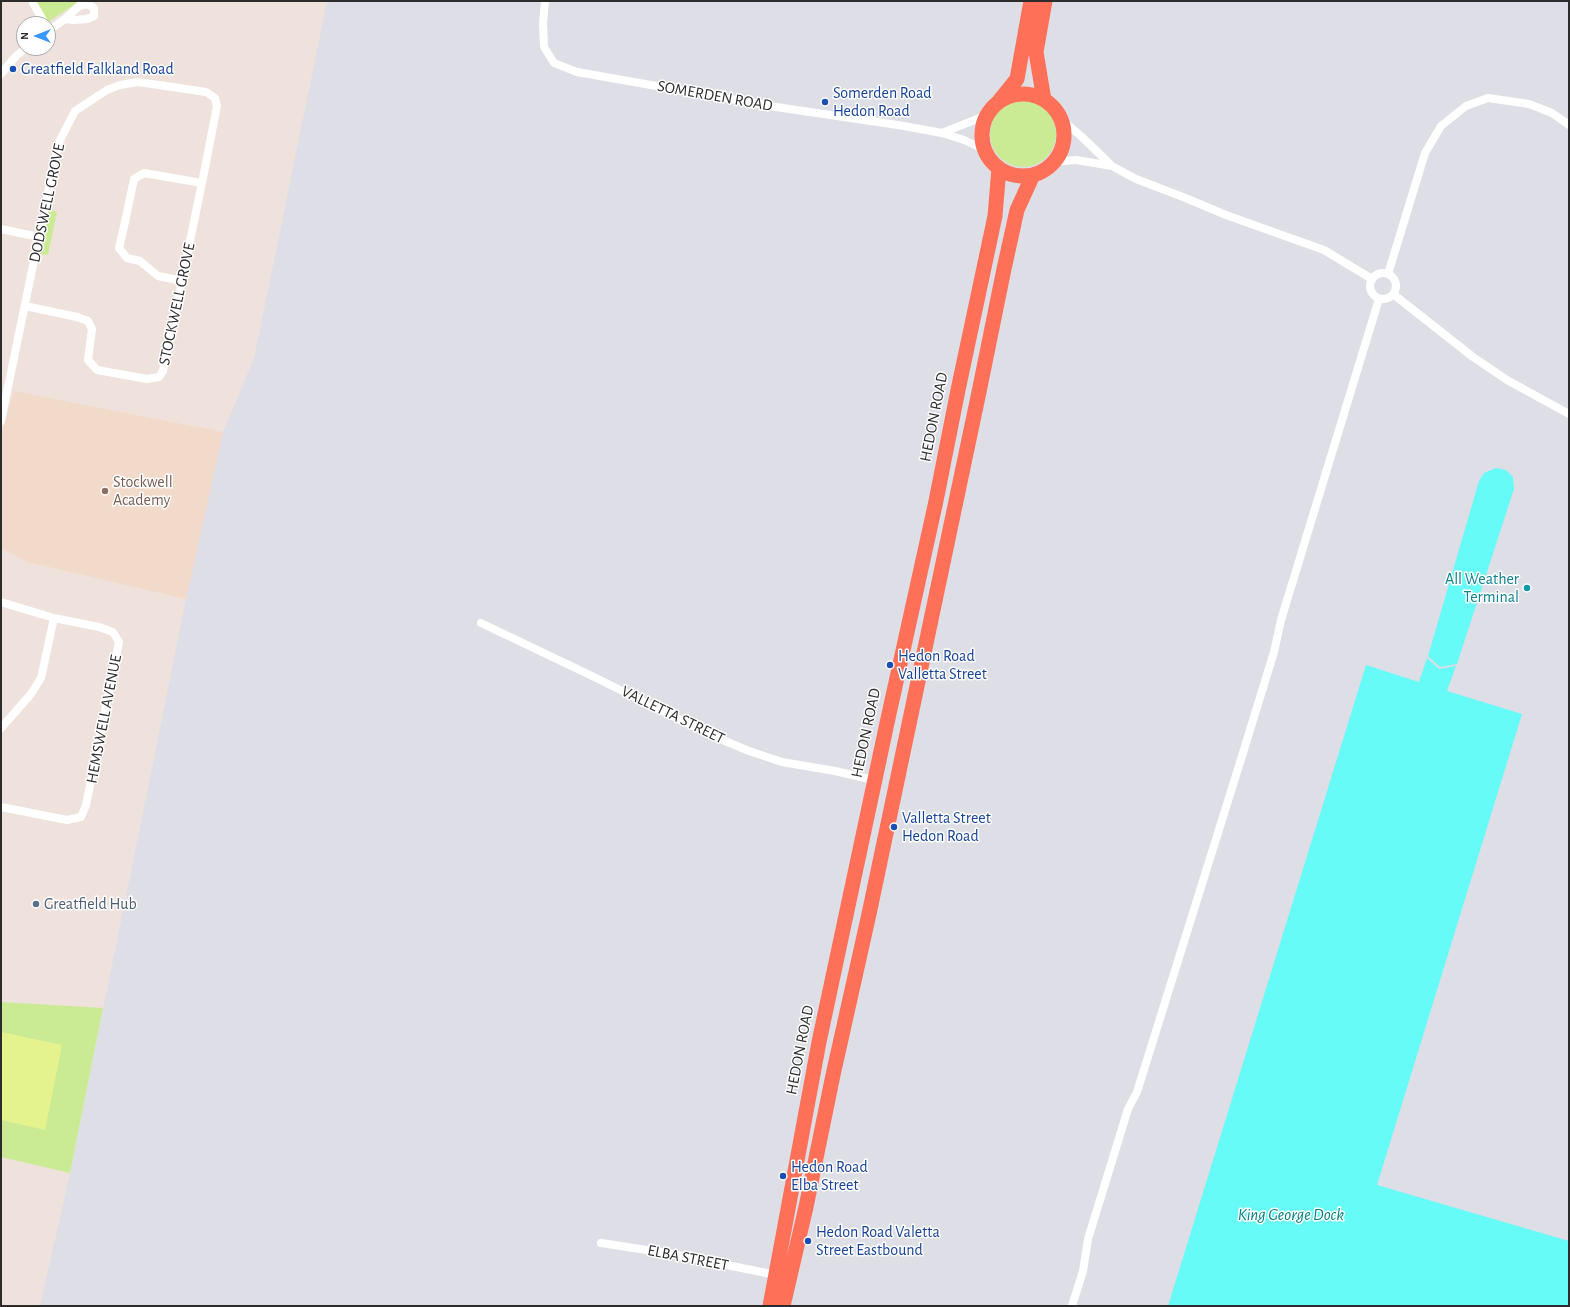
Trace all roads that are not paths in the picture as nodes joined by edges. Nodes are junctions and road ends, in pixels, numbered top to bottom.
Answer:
1 (32, 1) edge
2 (545, 1) edge
3 (1031, 1) edge
4 (1045, 1) edge
5 (41, 16) edge
6 (66, 18) dead end
7 (56, 24) edge
8 (16, 56) edge
9 (1, 74) edge
10 (215, 98) joint
11 (1044, 100) junction
12 (998, 102) junction
13 (987, 116) junction
14 (1060, 118) junction
15 (1569, 125) edge
16 (942, 132) junction
17 (985, 150) junction
18 (1053, 162) junction
19 (1112, 166) junction
20 (999, 168) junction
21 (1032, 174) junction
22 (202, 183) junction
23 (1, 229) edge
24 (39, 237) junction
25 (1388, 274) junction
26 (1372, 279) junction
27 (182, 281) junction
28 (1393, 294) junction
29 (1379, 299) junction
30 (25, 306) junction
31 (1569, 414) edge
32 (1, 421) edge
33 (1, 602) edge
34 (54, 618) junction
35 (481, 623) dead end
36 (1, 728) edge
37 (874, 780) junction
38 (1, 807) edge
39 (601, 1243) dead end
40 (776, 1275) junction
41 (770, 1306) edge
42 (783, 1306) edge
43 (1072, 1306) edge

1 - 5 street
2 - 16 street, SOMERDEN ROAD
3 - 12 highway
4 - 11 highway
6 - 7 street
8 - 9 street
10 - 22 street, STOCKWELL GROVE
10 - 24 street, DODSWELL GROVE
11 - 12 highway
11 - 14 highway
12 - 13 highway
13 - 16 street, SOMERDEN ROAD
13 - 17 highway
14 - 18 highway
14 - 19 street
15 - 25 street
16 - 17 street, SOMERDEN ROAD
17 - 20 highway
18 - 19 street
18 - 21 highway
19 - 26 street
20 - 21 highway
20 - 37 highway, HEDON ROAD
21 - 42 highway
22 - 27 street, STOCKWELL GROVE
22 - 27 street
23 - 24 street
24 - 30 street, DODSWELL GROVE
25 - 26 street
25 - 28 street
26 - 29 street
27 - 30 street, STOCKWELL GROVE
28 - 29 street
28 - 31 street
29 - 43 street
30 - 32 street, DODSWELL GROVE
33 - 34 street, HEMSWELL AVENUE
34 - 36 street
34 - 38 street, HEMSWELL AVENUE
35 - 37 street, VALLETTA STREET
37 - 40 highway, HEDON ROAD
39 - 40 street, ELBA STREET
40 - 41 highway, HEDON ROAD

